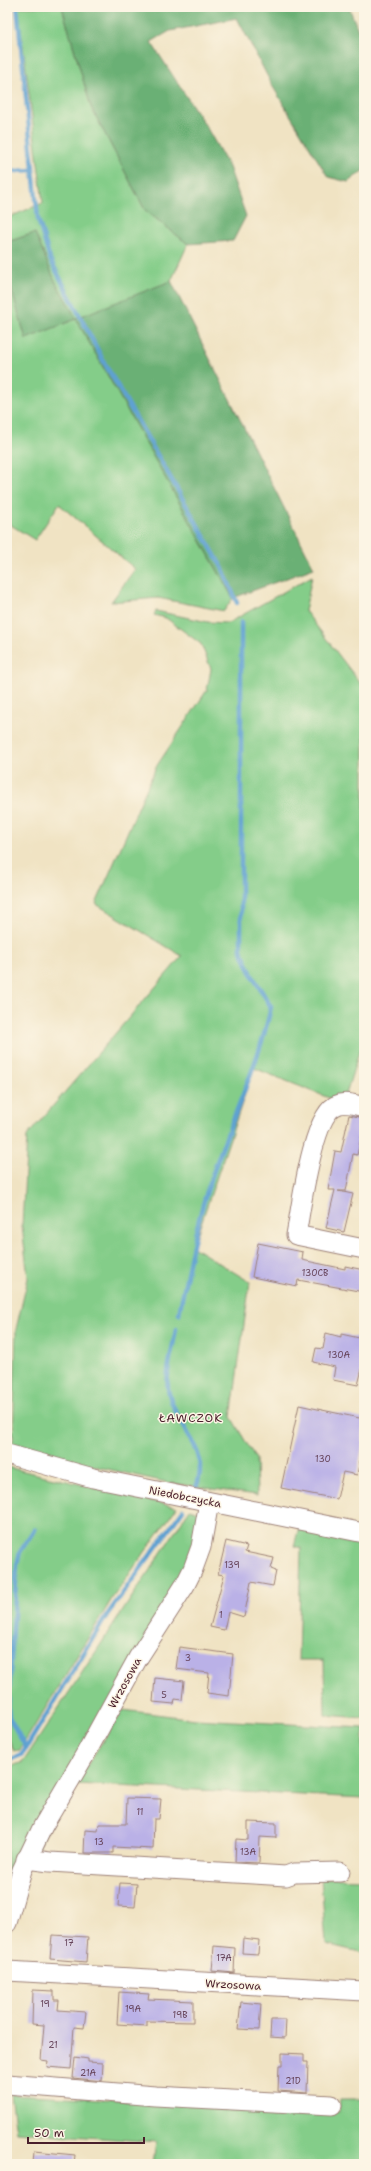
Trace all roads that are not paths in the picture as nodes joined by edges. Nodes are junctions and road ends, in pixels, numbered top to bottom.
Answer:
1 (364, 1107) edge
2 (364, 1248) edge
3 (7, 1454) edge
4 (209, 1502) junction
5 (364, 1533) edge
6 (26, 1859) junction
7 (340, 1872) dead end
8 (7, 1923) edge
9 (7, 1972) edge
10 (364, 1991) edge
11 (7, 2084) edge
12 (332, 2105) dead end

1 - 2 street
3 - 4 street, Niedobczycka
4 - 5 street, Niedobczycka
4 - 6 street, Wrzosowa
6 - 7 street
6 - 8 street, Wrzosowa
9 - 10 street, Wrzosowa
11 - 12 street

